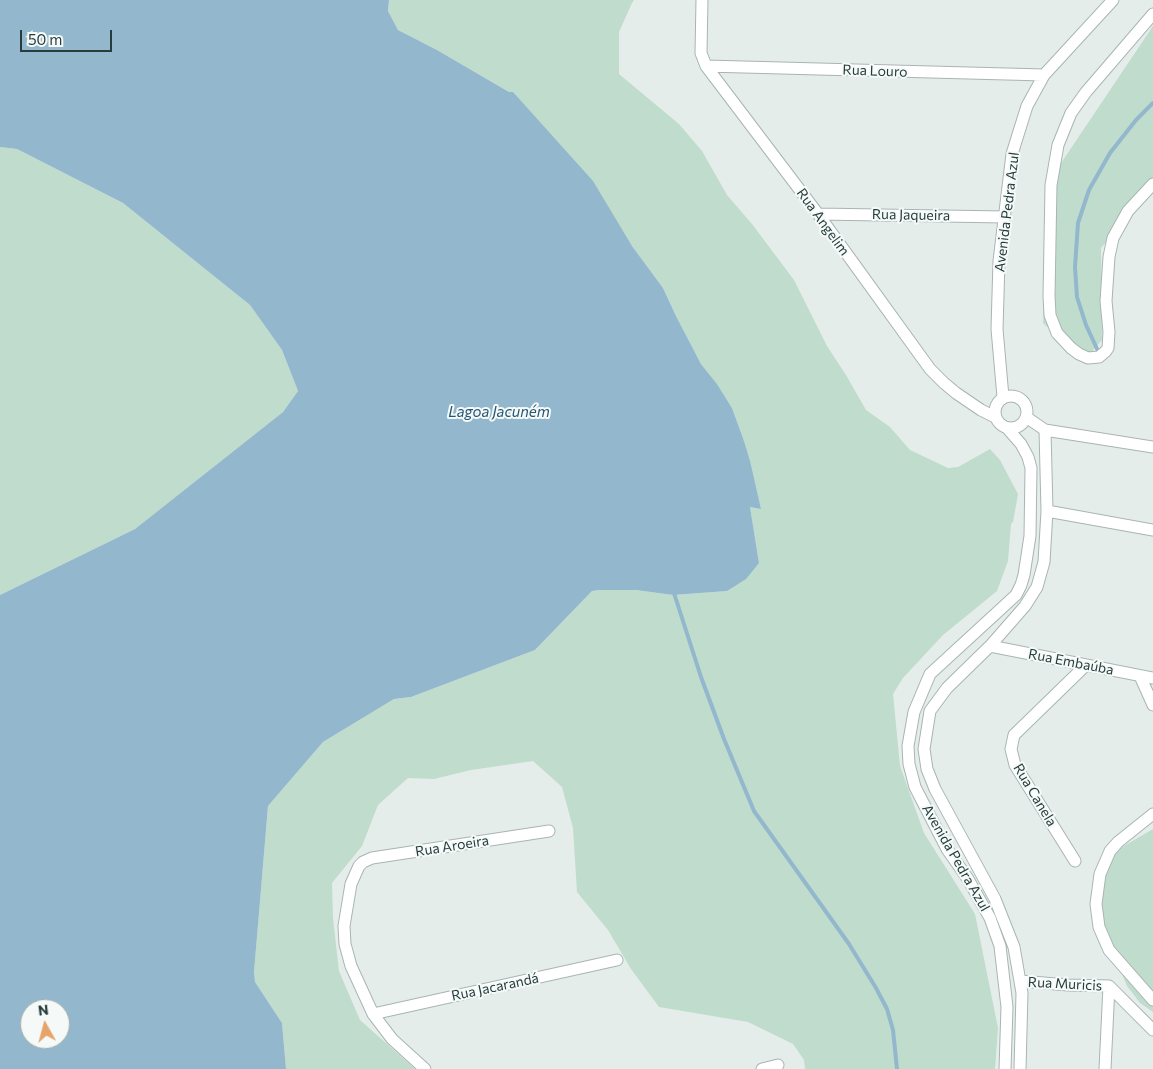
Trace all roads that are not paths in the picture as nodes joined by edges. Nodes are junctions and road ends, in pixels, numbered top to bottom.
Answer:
1 (702, 0) edge
2 (1113, 0) edge
3 (1153, 14) edge
4 (706, 66) junction
5 (1044, 75) junction
6 (1153, 184) edge
7 (818, 214) junction
8 (1005, 217) junction
9 (1003, 397) junction
10 (995, 417) junction
11 (1026, 417) junction
12 (1007, 428) junction
13 (1045, 430) junction
14 (1153, 447) edge
15 (1047, 511) junction
16 (1153, 530) edge
17 (990, 646) junction
18 (1086, 665) junction
19 (1140, 676) junction
20 (1153, 678) edge
21 (1153, 705) edge
22 (1153, 814) edge
23 (549, 831) dead end
24 (1075, 861) dead end
25 (617, 960) dead end
26 (1020, 981) junction
27 (1109, 986) junction
28 (1153, 1000) edge
29 (373, 1014) junction
30 (1153, 1030) edge
31 (778, 1065) dead end
32 (425, 1069) edge
33 (762, 1069) edge
34 (1005, 1069) edge
35 (1020, 1069) edge
36 (1105, 1069) edge

1 - 4 street, Rua Angelim
2 - 5 street, Avenida Pedra Azul
3 - 6 street
4 - 5 street, Rua Louro
4 - 7 street, Rua Angelim
5 - 8 street, Avenida Pedra Azul
7 - 8 street, Rua Jaqueira
7 - 10 street, Rua Angelim
8 - 9 street, Avenida Pedra Azul
9 - 10 street, Avenida Pedra Azul
9 - 11 street
10 - 12 street, Avenida Pedra Azul
11 - 12 street
11 - 13 street
12 - 34 street, Avenida Pedra Azul
13 - 14 street
13 - 15 street, Avenida Pedra Azul
15 - 16 street
15 - 17 street, Avenida Pedra Azul
17 - 18 street, Rua Embaúba
17 - 26 street, Avenida Pedra Azul
18 - 19 street, Rua Embaúba
18 - 24 street, Rua Canela
19 - 20 street, Rua Embaúba
19 - 21 street
22 - 28 street
23 - 29 street, Rua Aroeira
25 - 29 street, Rua Jacarandá
26 - 27 street, Rua Muricis
26 - 35 street, Avenida Pedra Azul
27 - 30 street, Rua Muricis
27 - 36 street
29 - 32 street
31 - 33 street

